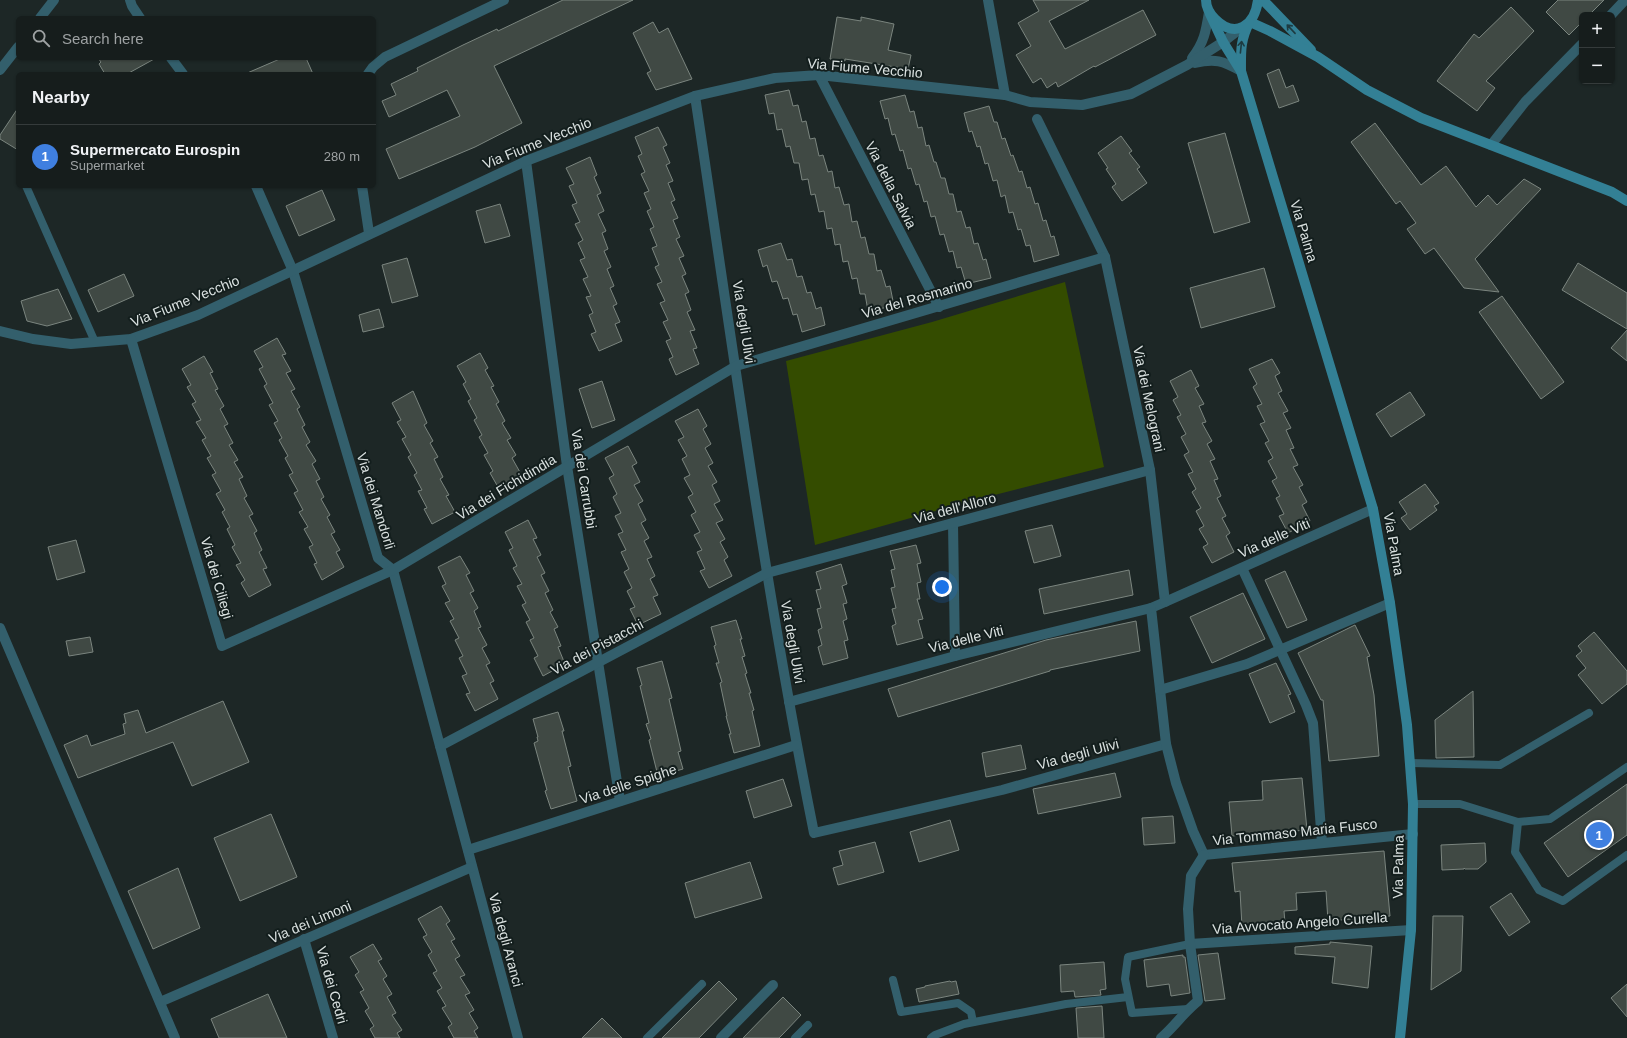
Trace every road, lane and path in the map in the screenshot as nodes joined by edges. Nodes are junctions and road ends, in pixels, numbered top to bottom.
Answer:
1 (54, 0) edge
2 (130, 0) edge
3 (504, 0) edge
4 (988, 0) edge
5 (1258, 0) edge
6 (1263, 0) edge
7 (1625, 0) edge
8 (1207, 6) edge
9 (1613, 12) edge
10 (42, 16) edge
11 (139, 16) edge
12 (1247, 24) junction
13 (1223, 42) junction
14 (1579, 47) edge
15 (16, 50) edge
16 (1318, 57) junction
17 (172, 60) edge
18 (1187, 64) junction
19 (0, 70) edge
20 (182, 72) edge
21 (369, 72) edge
22 (1241, 72) junction
23 (819, 75) junction
24 (1005, 95) junction
25 (695, 96) junction
26 (1037, 119) dead end
27 (1491, 145) junction
28 (526, 161) junction
29 (27, 188) edge
30 (257, 188) edge
31 (362, 188) edge
32 (1627, 201) edge
33 (369, 233) junction
34 (1105, 257) junction
35 (293, 271) junction
36 (939, 307) junction
37 (0, 331) edge
38 (131, 339) junction
39 (95, 342) junction
40 (736, 366) junction
41 (567, 466) junction
42 (1150, 470) junction
43 (1373, 509) junction
44 (953, 523) junction
45 (1242, 568) junction
46 (393, 570) junction
47 (767, 573) junction
48 (1165, 602) junction
49 (1390, 602) junction
50 (1151, 608) junction
51 (0, 628) edge
52 (1280, 650) junction
53 (955, 656) junction
54 (598, 662) junction
55 (1160, 690) junction
56 (789, 702) junction
57 (1589, 713) dead end
58 (1166, 744) junction
59 (796, 745) junction
60 (440, 746) junction
61 (1410, 764) junction
62 (1627, 768) edge
63 (620, 801) junction
64 (1413, 804) junction
65 (1518, 822) junction
66 (1413, 834) junction
67 (1322, 843) junction
68 (468, 850) junction
69 (1204, 855) junction
70 (1627, 855) edge
71 (472, 867) junction
72 (1411, 930) junction
73 (304, 940) junction
74 (1190, 944) junction
75 (893, 980) dead end
76 (702, 984) dead end
77 (773, 985) dead end
78 (1128, 997) junction
79 (160, 1002) junction
80 (1188, 1009) junction
81 (973, 1022) junction
82 (808, 1025) dead end
83 (175, 1038) edge
84 (333, 1038) edge
85 (518, 1038) edge
86 (647, 1038) edge
87 (721, 1038) edge
88 (795, 1038) edge
89 (931, 1038) edge
90 (1161, 1038) edge
91 (1400, 1038) edge

1 - 10 street
2 - 11 street
3 - 21 street
4 - 24 street
5 - 12 main road
16 -> 6 main road
7 - 9 street
8 - 12 main road
8 - 13 main road
8 - 18 street
12 - 13 street
12 - 16 main road
22 -> 12 main road
13 - 18 street
13 - 22 main road
14 - 27 street
15 - 19 street
16 - 27 main road
17 - 20 street
18 - 22 street
18 - 24 street, Via Fiume Vecchio
22 - 43 main road, Via Palma
23 - 24 street, Via Fiume Vecchio
23 - 25 street, Via Fiume Vecchio
23 - 36 street, Via della Salvia
25 - 28 street, Via Fiume Vecchio
25 - 40 street, Via degli Ulivi
26 - 34 street, Via dei Melograni
27 - 32 main road
28 - 33 street, Via Fiume Vecchio
28 - 41 street, Via dei Carrubbi
29 - 39 lane
30 - 35 street, Via dei Mandorli
31 - 33 street
33 - 35 street, Via Fiume Vecchio
34 - 36 street, Via del Rosmarino
34 - 42 street, Via dei Melograni
35 - 38 street, Via Fiume Vecchio
35 - 46 street, Via dei Mandorli
36 - 40 street, Via del Rosmarino
37 - 39 street, Via Fiume Vecchio
38 - 39 street, Via Fiume Vecchio
38 - 46 street, Via dei Ciliegi
40 - 41 street, Via dei Fichidindia
40 - 47 street, Via degli Ulivi
41 - 46 street, Via dei Fichidindia
41 - 54 street, Via dei Carrubbi
42 - 44 street, Via dell'Alloro
42 - 48 street, Via dei Melograni
43 - 45 street, Via delle Viti
43 - 49 main road, Via Palma
44 - 47 street, Via dell'Alloro
44 - 53 street
45 - 48 street, Via delle Viti
45 - 52 street
46 - 60 street, Via dei Mandorli
47 - 54 street, Via dei Pistacchi
47 - 56 street, Via degli Ulivi
48 - 50 street
49 - 52 street
49 - 61 main road, Via Palma
50 - 53 street, Via delle Viti
50 - 55 street
51 - 79 street
52 - 55 street
52 - 67 street
53 - 56 street, Via delle Viti
54 - 60 street, Via dei Pistacchi
54 - 63 street, Via dei Carrubbi
55 - 58 street
56 - 59 street, Via degli Ulivi
57 - 61 lane
58 - 59 street, Via degli Ulivi
58 - 69 street
59 - 63 street, Via delle Spighe
60 - 68 street, Via dei Mandorli
61 - 64 main road, Via Palma
62 - 65 lane
63 - 68 street, Via delle Spighe
64 - 65 lane
64 - 66 main road, Via Palma
65 - 70 lane
66 - 67 street, Via Tommaso Maria Fusco
66 - 72 main road, Via Palma
67 - 69 street, Via Tommaso Maria Fusco
68 - 71 street, Via degli Aranci
69 - 74 street
71 - 73 street, Via dei Limoni
71 - 85 street, Via degli Aranci
72 - 74 street, Via Avvocato Angelo Curella
72 - 91 main road, Via Palma
73 - 79 street, Via dei Limoni
73 - 84 street, Via dei Cedri
74 - 78 lane
74 - 80 street
75 - 81 lane
76 - 86 lane
77 - 87 street
78 - 80 lane
78 - 81 lane
79 - 83 street
80 - 90 street
81 - 89 lane
82 - 88 lane

